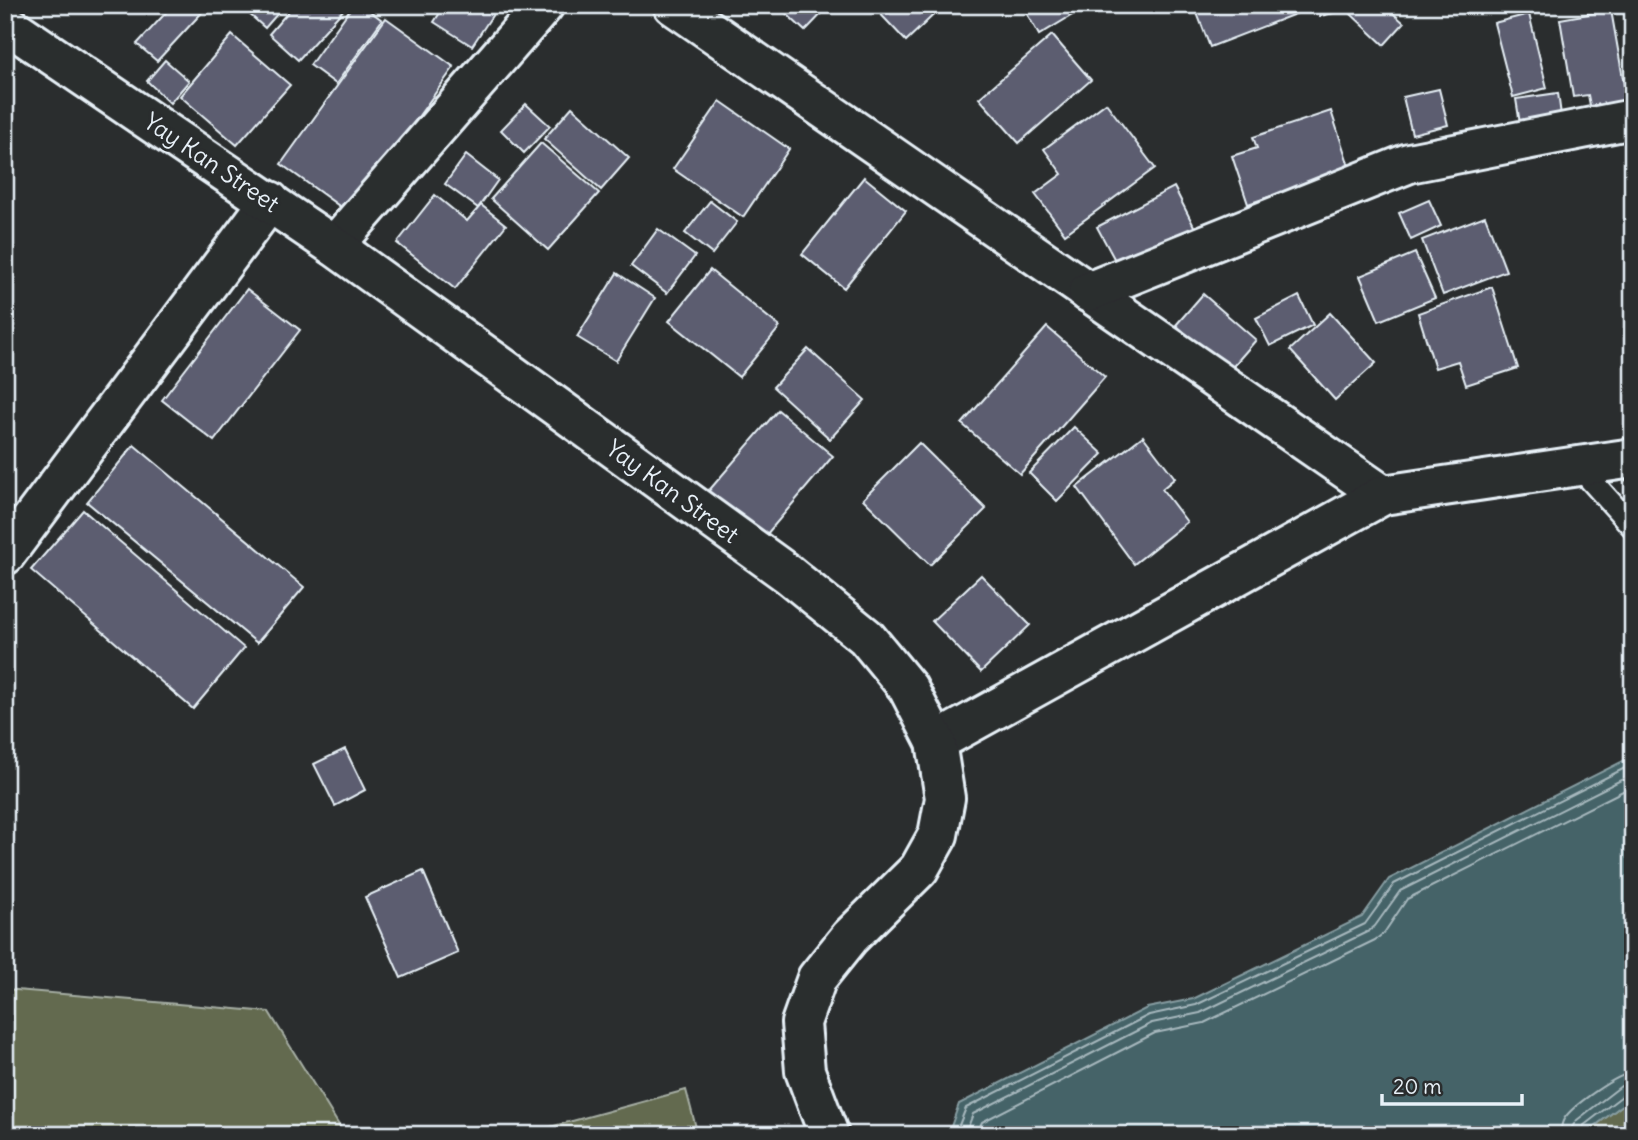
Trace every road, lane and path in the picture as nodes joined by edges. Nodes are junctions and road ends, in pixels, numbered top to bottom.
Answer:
1 (544, 5) edge
2 (673, 5) edge
3 (5, 23) edge
4 (1633, 119) edge
5 (270, 201) junction
6 (334, 246) junction
7 (1088, 292) junction
8 (1633, 458) edge
9 (1578, 466) junction
10 (1383, 495) junction
11 (1633, 527) edge
12 (5, 555) edge
13 (936, 743) junction
14 (830, 1135) edge

1 - 6 street
2 - 7 street
3 - 5 street, Yay Kan Street
4 - 7 street
5 - 6 street, Yay Kan Street
5 - 12 street
6 - 13 street, Yay Kan Street
7 - 10 street
8 - 9 street
9 - 10 street
9 - 11 lane
10 - 13 street
13 - 14 street, Yay Kan Street

